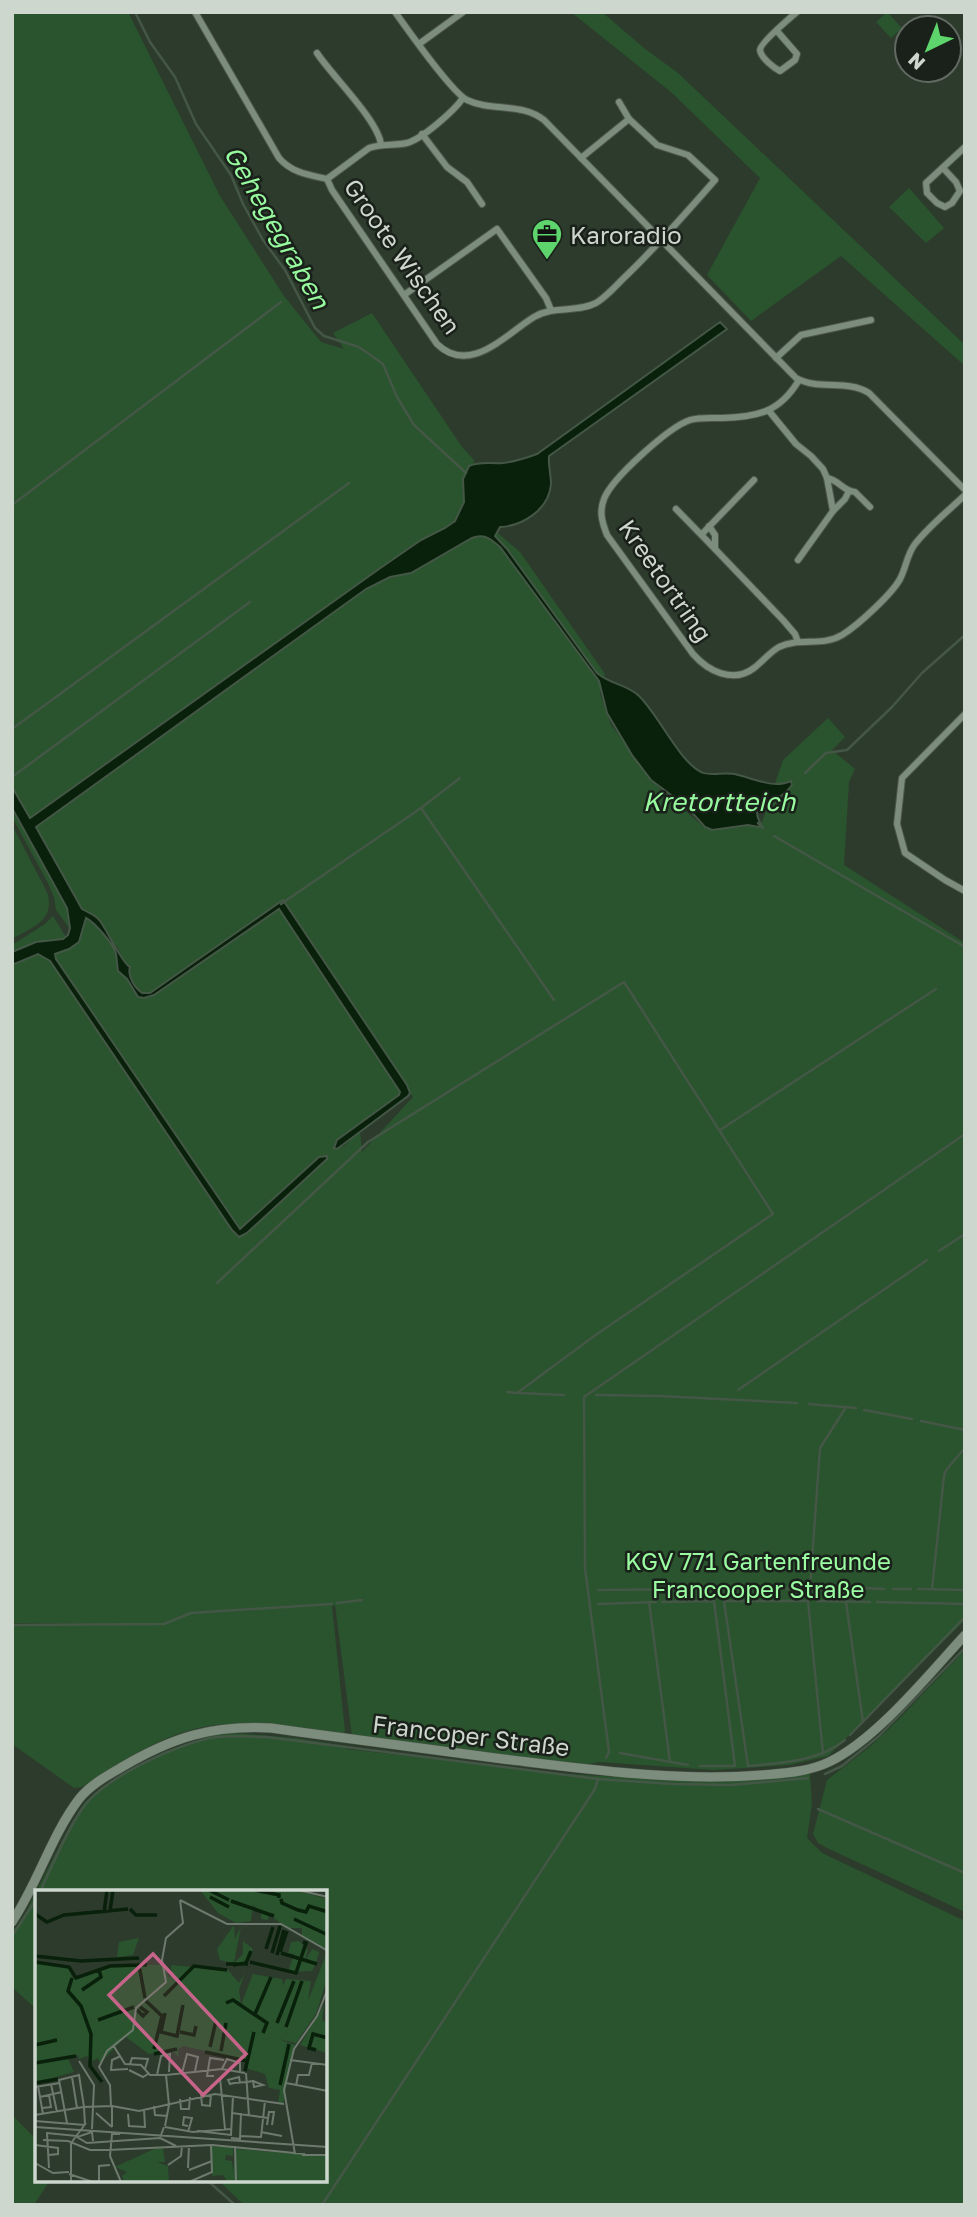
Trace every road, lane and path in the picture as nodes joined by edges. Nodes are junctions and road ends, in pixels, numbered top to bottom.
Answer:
1 (195, 12) edge
2 (395, 12) edge
3 (463, 12) edge
4 (797, 12) edge
5 (777, 31) junction
6 (419, 44) junction
7 (317, 53) dead end
8 (463, 98) junction
9 (619, 102) dead end
10 (629, 119) junction
11 (422, 134) junction
12 (381, 145) junction
13 (965, 147) edge
14 (581, 158) junction
15 (943, 168) junction
16 (327, 179) junction
17 (482, 204) dead end
18 (662, 241) junction
19 (404, 295) junction
20 (551, 310) junction
21 (871, 320) dead end
22 (776, 358) junction
23 (799, 380) junction
24 (769, 411) junction
25 (827, 478) junction
26 (754, 480) dead end
27 (849, 491) junction
28 (965, 492) edge
29 (870, 507) dead end
30 (676, 509) dead end
31 (834, 511) junction
32 (709, 526) junction
33 (702, 534) junction
34 (715, 548) junction
35 (798, 560) dead end
36 (798, 642) junction
37 (965, 714) edge
38 (965, 891) edge
39 (965, 1635) edge
40 (12, 1922) edge

1 - 16 street
2 - 6 street
3 - 6 street
4 - 5 street
5 - 5 street
6 - 8 street
7 - 12 street
8 - 11 street
8 - 14 street
9 - 10 street
10 - 14 street
10 - 18 street, Groote Wischen
11 - 12 street
11 - 17 street
12 - 16 street
13 - 15 street
14 - 18 street
15 - 15 street
16 - 19 street, Groote Wischen
18 - 20 street, Groote Wischen
18 - 22 street
19 - 20 street, Groote Wischen
19 - 20 street
21 - 22 street
22 - 23 street
23 - 24 street
23 - 28 street
24 - 25 street
24 - 36 street, Kreetortring
25 - 27 street
25 - 31 street
26 - 32 street
27 - 29 street
27 - 31 street
28 - 36 street, Kreetortring
30 - 33 street
31 - 35 street
32 - 33 street
32 - 34 street
33 - 34 street
34 - 36 street
37 - 38 street
39 - 40 main road, Francoper Straße

